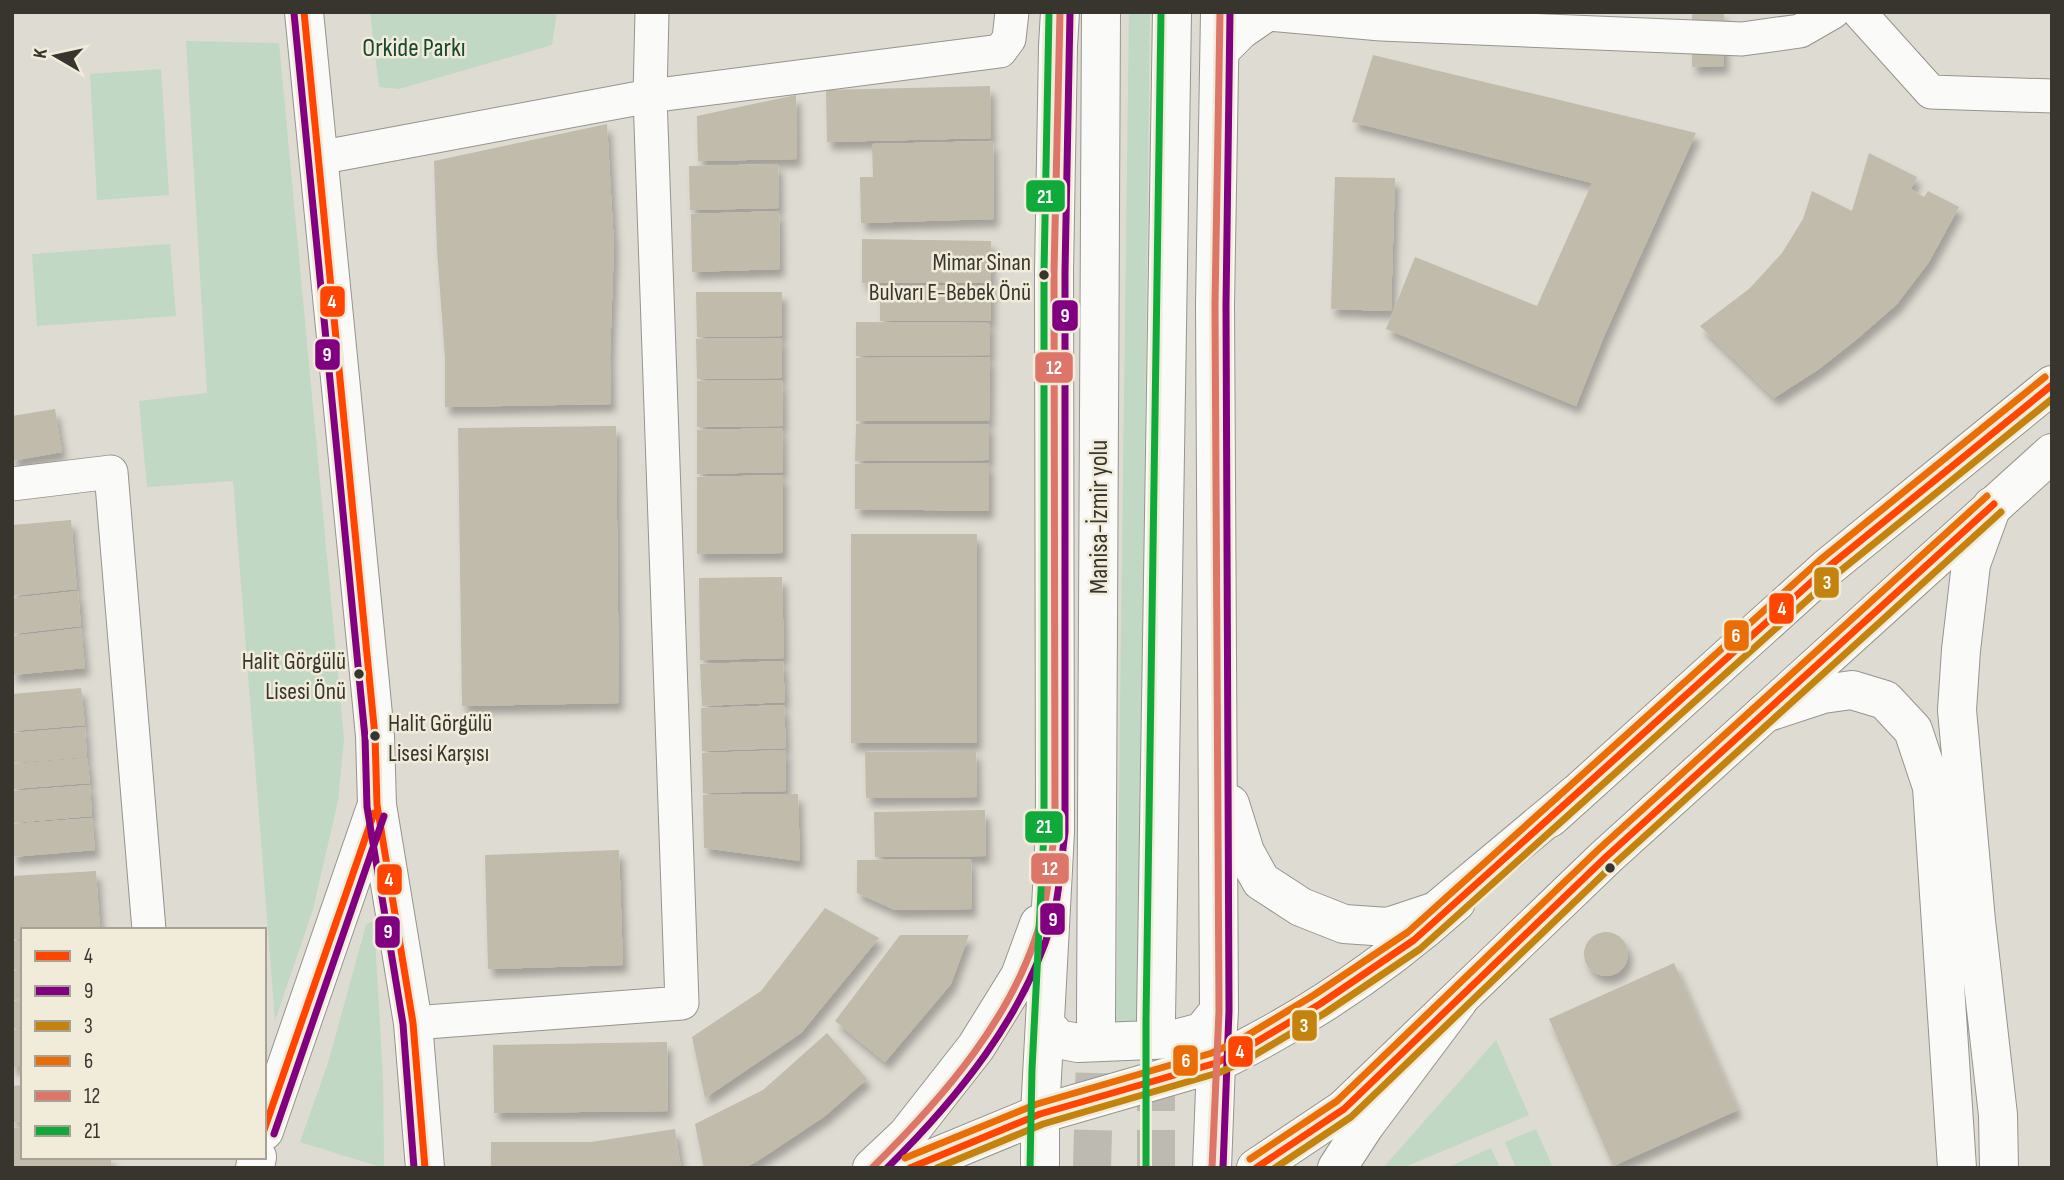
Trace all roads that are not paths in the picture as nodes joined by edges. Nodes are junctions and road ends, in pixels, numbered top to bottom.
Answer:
1 (304, 12) edge
2 (652, 12) edge
3 (1012, 12) edge
4 (1060, 12) edge
5 (1101, 12) edge
6 (1172, 12) edge
7 (1220, 12) edge
8 (1833, 12) edge
9 (1859, 12) edge
10 (1221, 54) junction
11 (650, 96) junction
12 (2052, 96) edge
13 (318, 158) junction
14 (2052, 385) edge
15 (2052, 453) edge
16 (12, 484) edge
17 (1992, 506) junction
18 (1765, 713) junction
19 (1219, 768) junction
20 (1575, 795) junction
21 (377, 805) junction
22 (1055, 832) junction
23 (149, 928) edge
24 (1458, 1001) junction
25 (1219, 1011) junction
26 (1156, 1020) tunnel mouth
27 (1096, 1021) tunnel mouth
28 (413, 1023) junction
29 (1045, 1024) junction
30 (1216, 1063) junction
31 (1040, 1114) junction
32 (266, 1125) edge
33 (425, 1168) edge
34 (872, 1168) edge
35 (909, 1168) edge
36 (1040, 1168) edge
37 (1212, 1168) edge
38 (1256, 1168) edge
39 (1337, 1168) edge
40 (1957, 1168) edge
41 (1999, 1168) edge

1 - 13 main road
2 - 11 street
3 - 11 street
4 - 22 main road
5 - 27 main road, Manisa-İzmir yolu
6 - 26 main road
7 - 10 main road
8 - 10 street
9 - 12 street
10 - 19 main road
11 - 13 street
11 - 28 street
13 - 21 main road
14 - 20 main road
15 - 17 main road
16 - 23 street
17 - 18 main road
17 - 41 main road
18 - 24 main road
18 - 40 main road
19 - 20 main road
19 - 25 main road
20 - 30 main road
21 - 28 main road
21 - 32 main road
22 - 29 main road
22 - 34 main road
24 - 38 main road
24 - 39 main road
25 - 29 main road
25 - 30 main road
28 - 33 main road
29 - 31 main road
30 - 31 main road
30 - 37 main road
31 - 35 main road
31 - 36 main road

